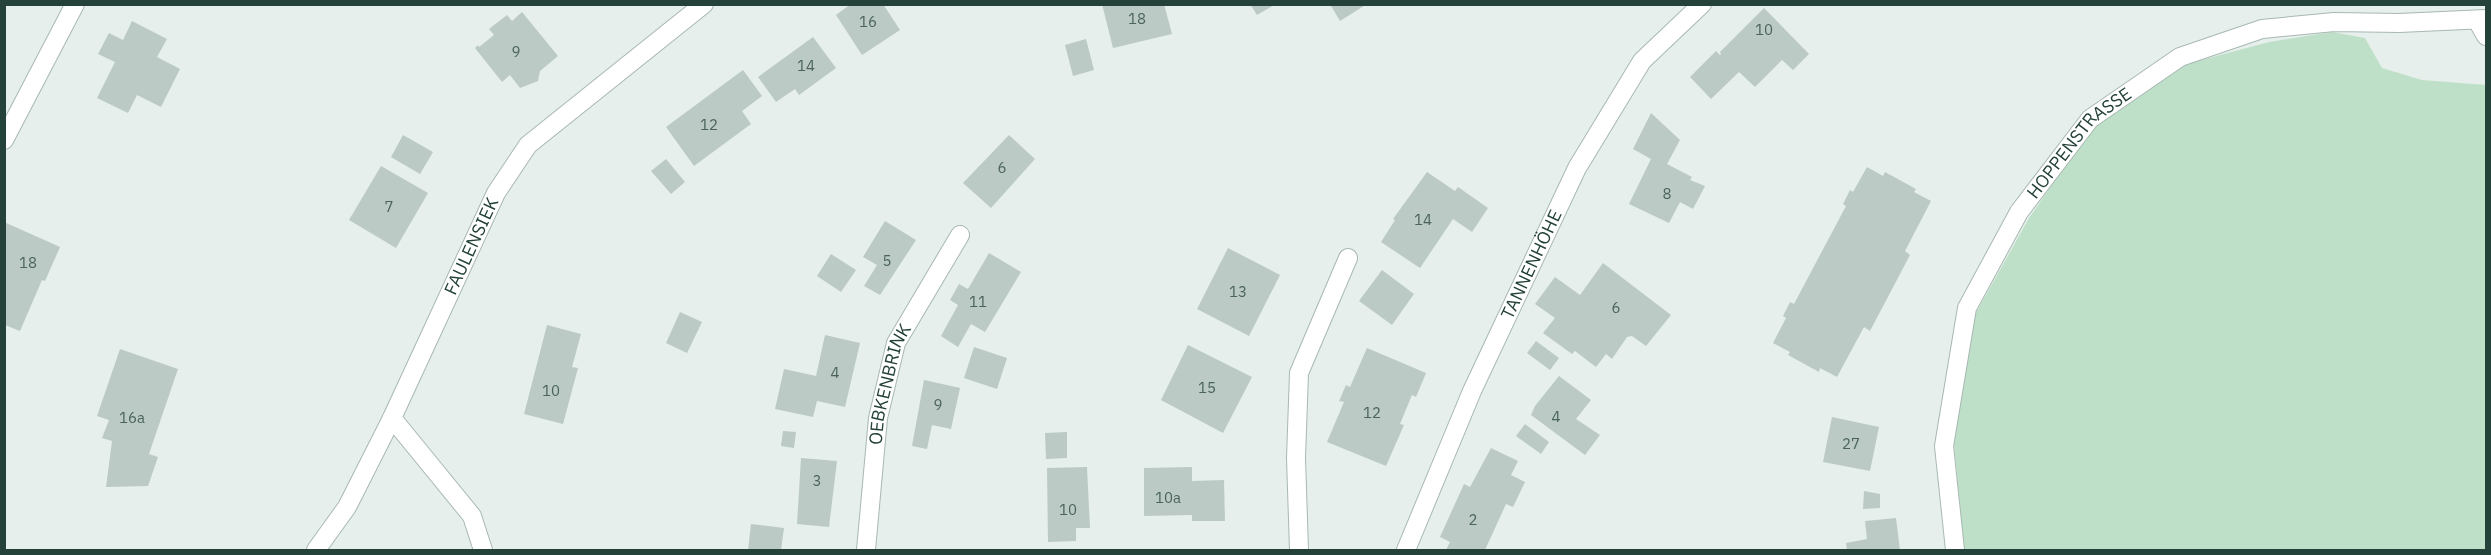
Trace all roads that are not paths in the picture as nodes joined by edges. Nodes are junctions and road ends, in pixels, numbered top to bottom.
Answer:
1 (75, 4) edge
2 (704, 4) edge
3 (1702, 4) edge
4 (2483, 25) edge
5 (4, 140) edge
6 (960, 235) dead end
7 (1348, 258) dead end
8 (392, 418) junction
9 (316, 550) edge
10 (483, 550) edge
11 (866, 550) edge
12 (1299, 550) edge
13 (1406, 550) edge
14 (1955, 550) edge

1 - 5 street
2 - 8 street, FAULENSIEK
3 - 13 street, TANNENHÖHE
4 - 14 street, HOPPENSTRASSE
6 - 11 street, OEBKENBRINK
7 - 12 street
8 - 9 street, FAULENSIEK
8 - 10 street

